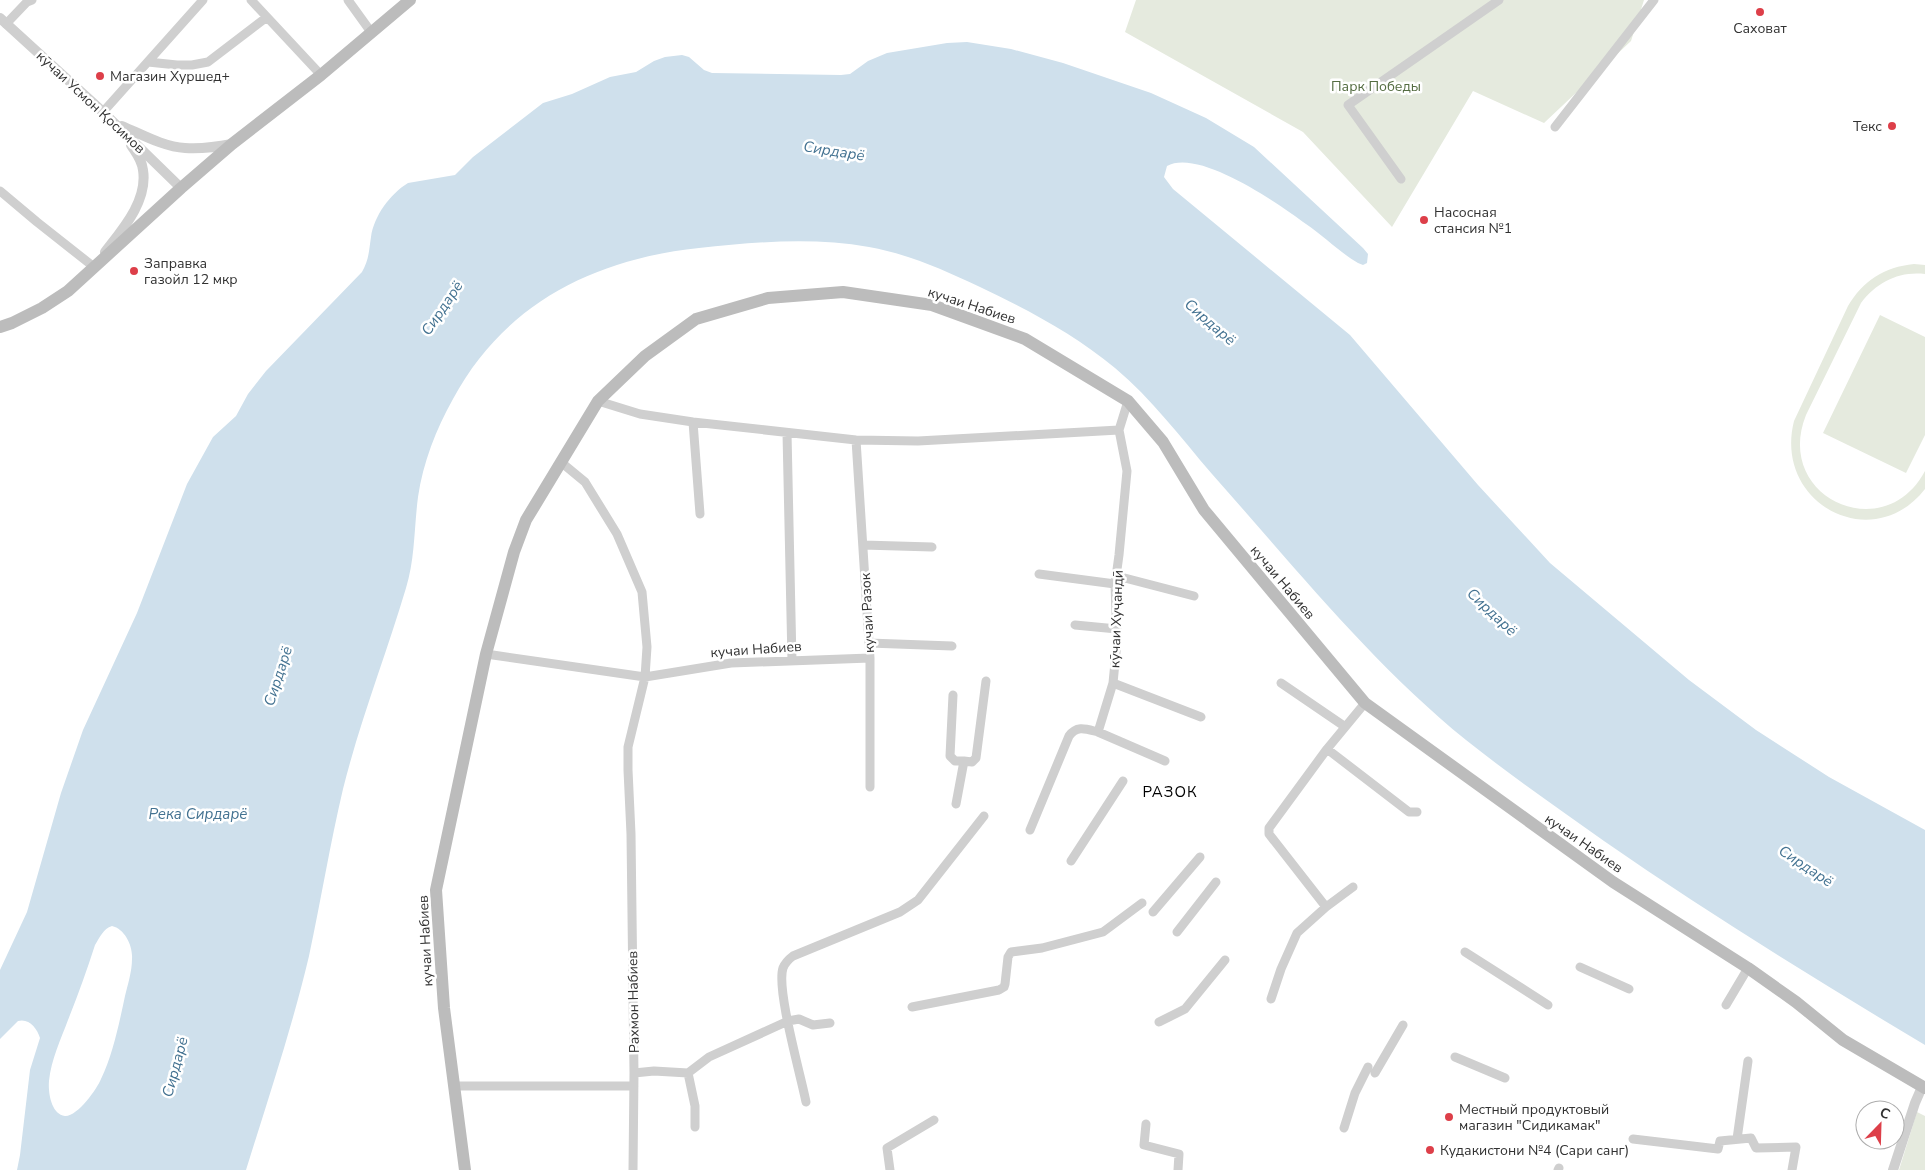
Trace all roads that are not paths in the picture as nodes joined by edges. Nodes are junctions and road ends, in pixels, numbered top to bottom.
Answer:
1 (32, 0) edge
2 (203, 0) edge
3 (251, 0) edge
4 (348, 0) edge
5 (410, 0) edge
6 (1499, 0) edge
7 (1654, 0) edge
8 (267, 18) junction
9 (3, 21) edge
10 (371, 32) junction
11 (148, 62) junction
12 (321, 75) junction
13 (104, 112) junction
14 (116, 124) junction
15 (1555, 127) dead end
16 (232, 144) junction
17 (1401, 179) dead end
18 (181, 188) junction
19 (0, 191) edge
20 (94, 267) junction
21 (0, 327) edge
22 (598, 401) junction
23 (1128, 401) junction
24 (693, 422) junction
25 (1119, 430) junction
26 (787, 433) junction
27 (856, 440) junction
28 (562, 462) junction
29 (700, 514) dead end
30 (863, 545) junction
31 (932, 547) dead end
32 (1038, 574) dead end
33 (1116, 580) junction
34 (1194, 596) dead end
35 (1075, 625) dead end
36 (1117, 629) junction
37 (869, 643) junction
38 (952, 646) dead end
39 (486, 654) junction
40 (870, 658) junction
41 (792, 661) junction
42 (645, 677) junction
43 (986, 681) dead end
44 (1113, 683) junction
45 (1281, 683) dead end
46 (953, 695) dead end
47 (1364, 703) junction
48 (1202, 716) dead end
49 (1344, 726) junction
50 (1098, 732) junction
51 (1327, 749) junction
52 (964, 761) junction
53 (1166, 761) dead end
54 (1124, 781) dead end
55 (870, 787) dead end
56 (956, 804) dead end
57 (1417, 812) dead end
58 (984, 816) dead end
59 (1030, 830) dead end
60 (1200, 856) dead end
61 (1071, 861) dead end
62 (1216, 882) dead end
63 (1353, 887) dead end
64 (1142, 904) dead end
65 (1326, 907) junction
66 (1153, 912) dead end
67 (1177, 932) dead end
68 (1464, 952) dead end
69 (1225, 960) dead end
70 (1580, 967) dead end
71 (1748, 968) junction
72 (1629, 989) dead end
73 (1271, 999) dead end
74 (1548, 1005) dead end
75 (1726, 1005) dead end
76 (912, 1007) dead end
77 (788, 1021) junction
78 (1159, 1022) dead end
79 (830, 1023) dead end
80 (1403, 1025) dead end
81 (1455, 1057) dead end
82 (1748, 1061) dead end
83 (1368, 1067) dead end
84 (634, 1073) junction
85 (1376, 1073) dead end
86 (688, 1074) junction
87 (1505, 1078) dead end
88 (454, 1086) junction
89 (634, 1086) junction
90 (1924, 1088) edge
91 (806, 1102) dead end
92 (934, 1120) dead end
93 (1146, 1124) dead end
94 (695, 1128) dead end
95 (1344, 1128) dead end
96 (1633, 1139) dead end
97 (1737, 1139) junction
98 (465, 1170) edge
99 (633, 1170) edge
100 (890, 1170) edge
101 (1178, 1170) edge
102 (1792, 1170) edge
103 (1893, 1170) edge

1 - 9 street
2 - 11 street
3 - 8 street
4 - 10 street
5 - 10 main road
6 - 17 street
7 - 15 street
8 - 11 street
8 - 12 street
9 - 13 street, кӯчаи Усмон Қосимов
10 - 12 main road
11 - 13 street
12 - 16 main road
13 - 14 street, кӯчаи Усмон Қосимов
14 - 16 street
14 - 18 street, кӯчаи Усмон Қосимов
14 - 20 street
16 - 18 main road
18 - 20 main road
19 - 20 street
20 - 21 main road
22 - 23 main road, кучаи Набиев
22 - 24 street
22 - 28 main road, кучаи Набиев
23 - 25 street, кӯчаи Хуҷандӣ
23 - 47 main road, кучаи Набиев
24 - 26 street
24 - 29 street
25 - 27 street
25 - 33 street, кӯчаи Хуҷандӣ
26 - 27 street
26 - 41 street
27 - 30 street, кучаи Разок
28 - 39 main road, кучаи Набиев
28 - 42 street
30 - 31 street
30 - 37 street, кучаи Разок
32 - 33 street
33 - 34 street
33 - 36 street, кӯчаи Хуҷандӣ
35 - 36 street
36 - 44 street, кӯчаи Хуҷандӣ
37 - 38 street
37 - 40 street, кучаи Разок
39 - 42 street, кучаи Набиев
39 - 88 main road, кучаи Набиев
40 - 41 street, кучаи Набиев
40 - 55 street, кучаи Разок
41 - 42 street, кучаи Набиев
42 - 84 street, Рахмон Набиев
43 - 52 street
44 - 48 street
44 - 50 street, кӯчаи Хуҷандӣ
45 - 49 street
46 - 52 street
47 - 49 street
47 - 71 main road, кучаи Набиев
49 - 51 street
50 - 53 street
50 - 59 street
51 - 57 street
51 - 65 street
52 - 56 street
54 - 61 street
58 - 77 street
60 - 66 street
62 - 67 street
63 - 65 street
64 - 76 street
65 - 73 street
68 - 74 street
69 - 78 street
70 - 72 street
71 - 75 street
71 - 90 main road, кучаи Набиев
77 - 79 street
77 - 86 street
77 - 91 street
80 - 85 street
81 - 87 street
82 - 97 street
83 - 95 street
84 - 86 street
84 - 89 street, Рахмон Набиев
86 - 94 street
88 - 89 street
88 - 98 main road, кучаи Набиев
89 - 99 street, Рахмон Набиев
90 - 103 street
92 - 100 street
93 - 101 street
96 - 97 street
97 - 102 street

